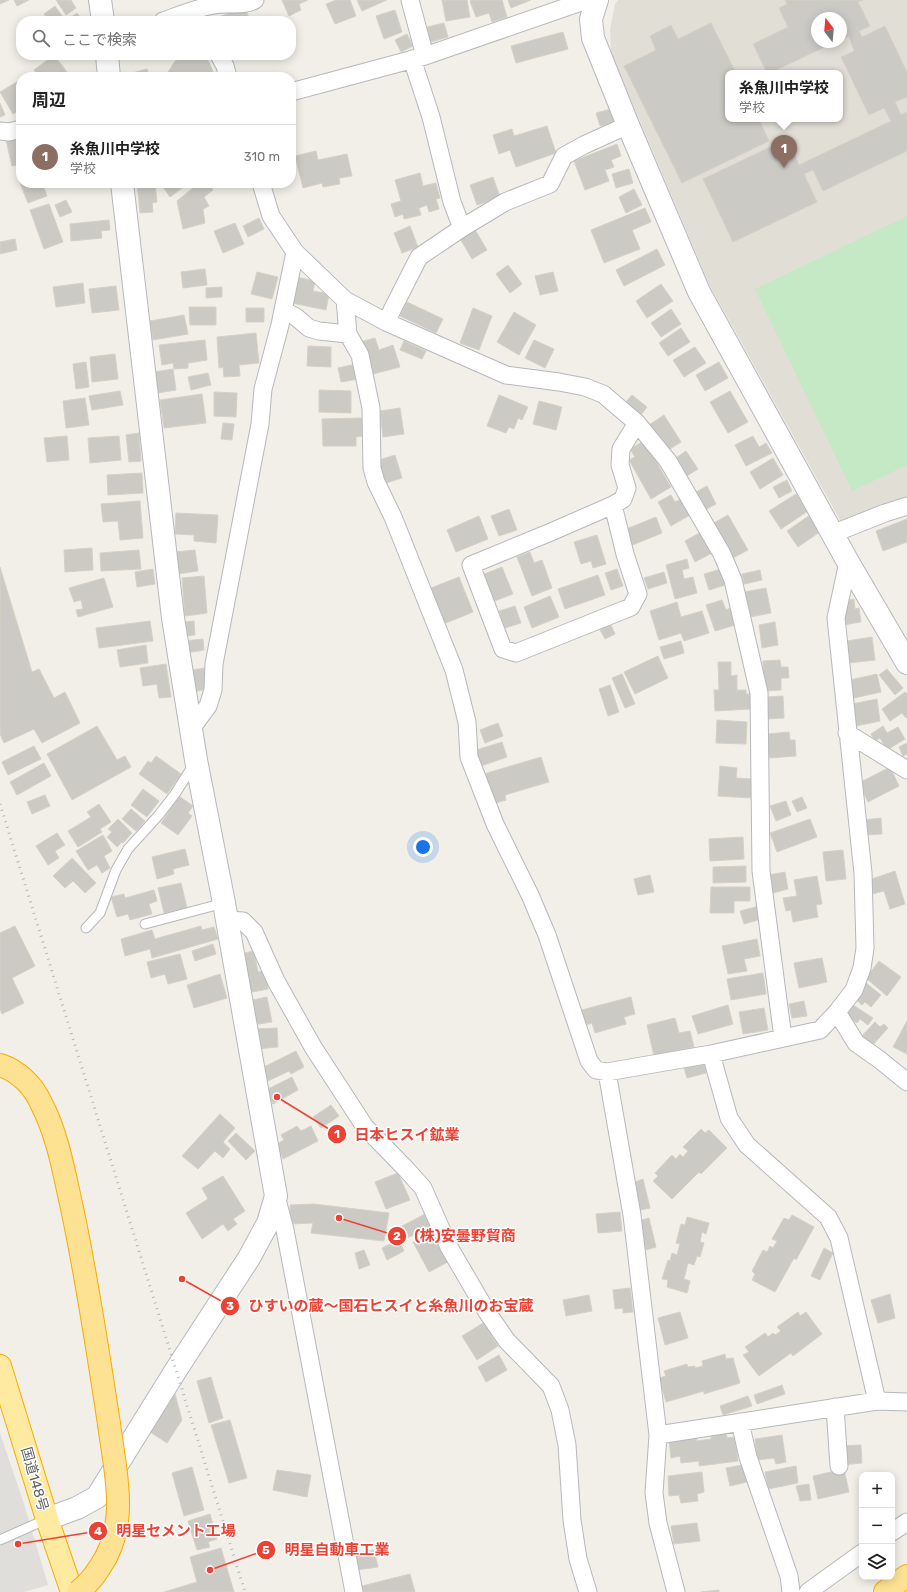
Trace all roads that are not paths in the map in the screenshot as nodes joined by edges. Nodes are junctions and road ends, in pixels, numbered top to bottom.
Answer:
1 (100, 0) edge
2 (255, 0) edge
3 (410, 0) edge
4 (592, 0) edge
5 (196, 10) edge
6 (102, 16) edge
7 (178, 16) edge
8 (419, 57) junction
9 (107, 60) edge
10 (221, 60) edge
11 (109, 72) edge
12 (227, 72) edge
13 (296, 91) edge
14 (628, 125) junction
15 (16, 130) edge
16 (0, 131) edge
17 (123, 188) edge
18 (263, 188) edge
19 (462, 228) junction
20 (295, 252) junction
21 (345, 300) junction
22 (283, 310) junction
23 (386, 322) junction
24 (348, 334) junction
25 (637, 423) junction
26 (613, 505) junction
27 (907, 506) edge
28 (832, 534) junction
29 (848, 562) junction
30 (907, 663) edge
31 (191, 729) junction
32 (847, 733) junction
33 (196, 760) junction
34 (907, 770) edge
35 (225, 911) junction
36 (144, 924) dead end
37 (86, 928) dead end
38 (837, 1012) junction
39 (782, 1038) junction
40 (711, 1054) junction
41 (0, 1065) edge
42 (606, 1072) junction
43 (907, 1082) edge
44 (276, 1196) junction
45 (0, 1366) edge
46 (876, 1401) junction
47 (907, 1402) edge
48 (835, 1407) junction
49 (740, 1422) junction
50 (658, 1435) junction
51 (838, 1466) dead end
52 (47, 1519) junction
53 (907, 1522) edge
54 (895, 1530) edge
55 (0, 1540) edge
56 (859, 1555) edge
57 (907, 1576) edge
58 (72, 1592) edge
59 (78, 1592) edge
60 (354, 1592) edge
61 (588, 1592) edge
62 (676, 1592) edge
63 (791, 1592) edge
64 (808, 1592) edge
65 (884, 1592) edge

1 - 6 street
2 - 5 street
3 - 8 street
4 - 8 street
4 - 14 street
5 - 7 street
8 - 13 street
8 - 19 street
9 - 11 street
10 - 12 street
14 - 19 street
14 - 28 street
15 - 16 street
17 - 31 street
18 - 20 street
19 - 23 street
20 - 21 street
20 - 22 street
21 - 23 street
21 - 24 street
22 - 24 street
22 - 31 street
23 - 25 street
24 - 42 street
25 - 26 street
25 - 39 street
26 - 26 street
27 - 28 street
28 - 29 street
29 - 30 street
29 - 32 street
31 - 33 street
32 - 34 street
32 - 38 street
33 - 35 street
33 - 37 lane
35 - 36 lane
35 - 44 street
35 - 61 street
38 - 39 street
38 - 43 street
39 - 40 street
40 - 42 street
40 - 46 street
41 - 59 highway, bridge
42 - 50 street
44 - 52 street
44 - 60 street
45 - 52 highway, 国道148号
46 - 47 street
46 - 48 street
48 - 49 street
48 - 51 street
49 - 50 street
49 - 63 street
50 - 62 street
52 - 55 lane
52 - 58 highway, 国道148号
53 - 54 street
56 - 64 street
57 - 65 highway

